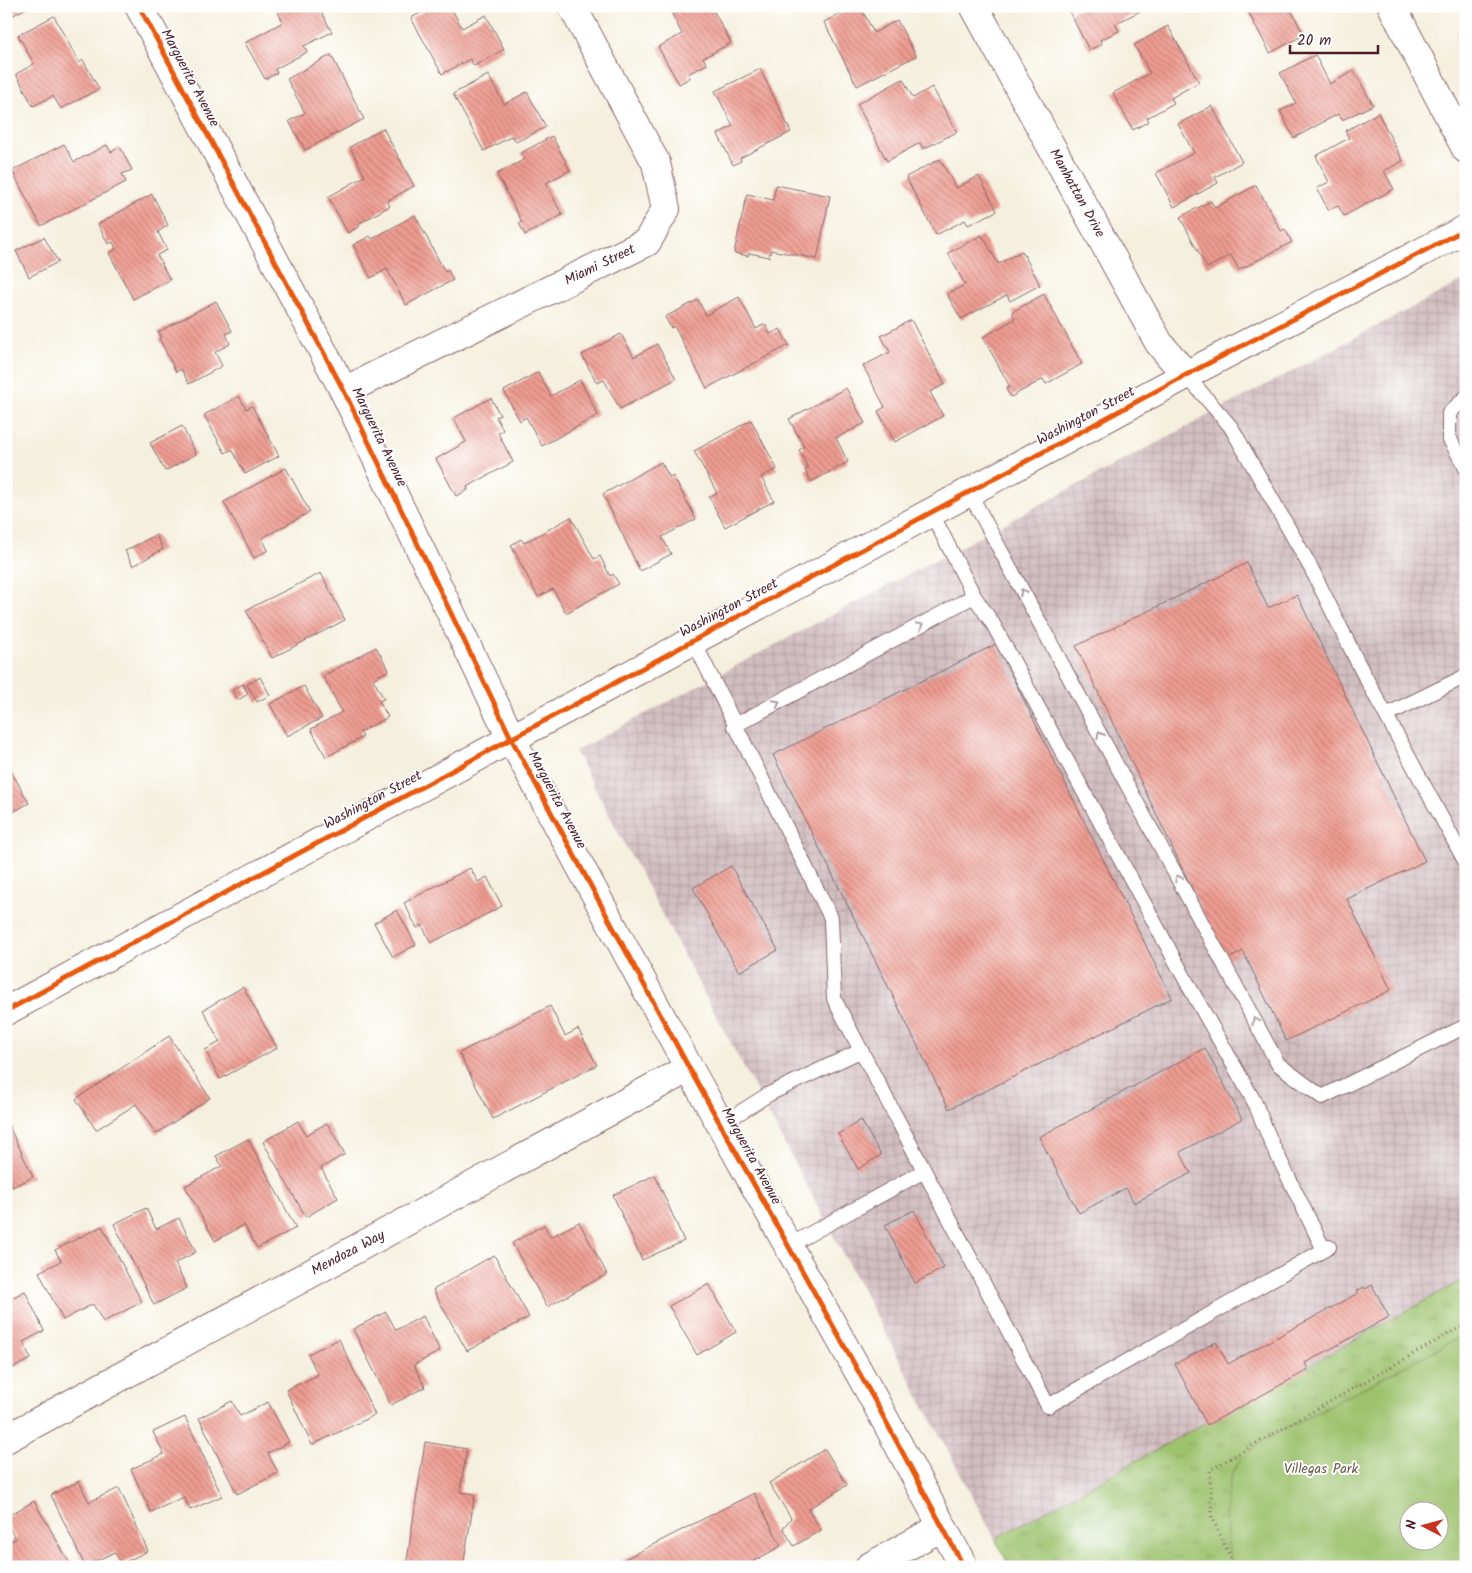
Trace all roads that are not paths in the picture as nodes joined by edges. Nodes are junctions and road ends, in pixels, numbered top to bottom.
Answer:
1 (139, 6) edge
2 (572, 6) edge
3 (974, 6) edge
4 (1392, 6) edge
5 (1466, 149) edge
6 (1466, 229) edge
7 (1186, 375) junction
8 (344, 391) junction
9 (1466, 397) edge
10 (1466, 468) edge
11 (969, 492) junction
12 (931, 512) junction
13 (974, 596) junction
14 (693, 640) junction
15 (1466, 676) edge
16 (1386, 715) junction
17 (734, 726) junction
18 (511, 738) junction
19 (1466, 863) edge
20 (6, 1011) edge
21 (1466, 1026) edge
22 (860, 1051) junction
23 (689, 1068) junction
24 (720, 1125) junction
25 (924, 1171) junction
26 (788, 1246) junction
27 (6, 1439) edge
28 (942, 1527) junction
29 (869, 1567) edge
30 (964, 1567) edge

1 - 8 street, Marguerita Avenue
2 - 8 street, Miami Street
3 - 7 street, Manhattan Drive
4 - 5 street
6 - 7 street, Washington Street
7 - 11 street, Washington Street
7 - 16 lane
8 - 18 street, Marguerita Avenue
9 - 10 lane
11 - 12 street, Washington Street
21 -> 11 lane
12 - 13 lane
12 - 14 street, Washington Street
17 -> 13 lane
13 - 25 lane
14 - 17 lane
14 - 18 street, Washington Street
15 - 16 lane
16 - 19 lane
17 - 22 lane
18 - 20 street, Washington Street
18 - 23 street, Marguerita Avenue
22 - 24 lane
22 - 25 lane
23 - 24 street, Marguerita Avenue
23 - 27 street, Mendoza Way
24 - 26 street, Marguerita Avenue
25 - 26 lane
26 - 28 street, Marguerita Avenue
28 - 29 street
28 - 30 street, Marguerita Avenue

